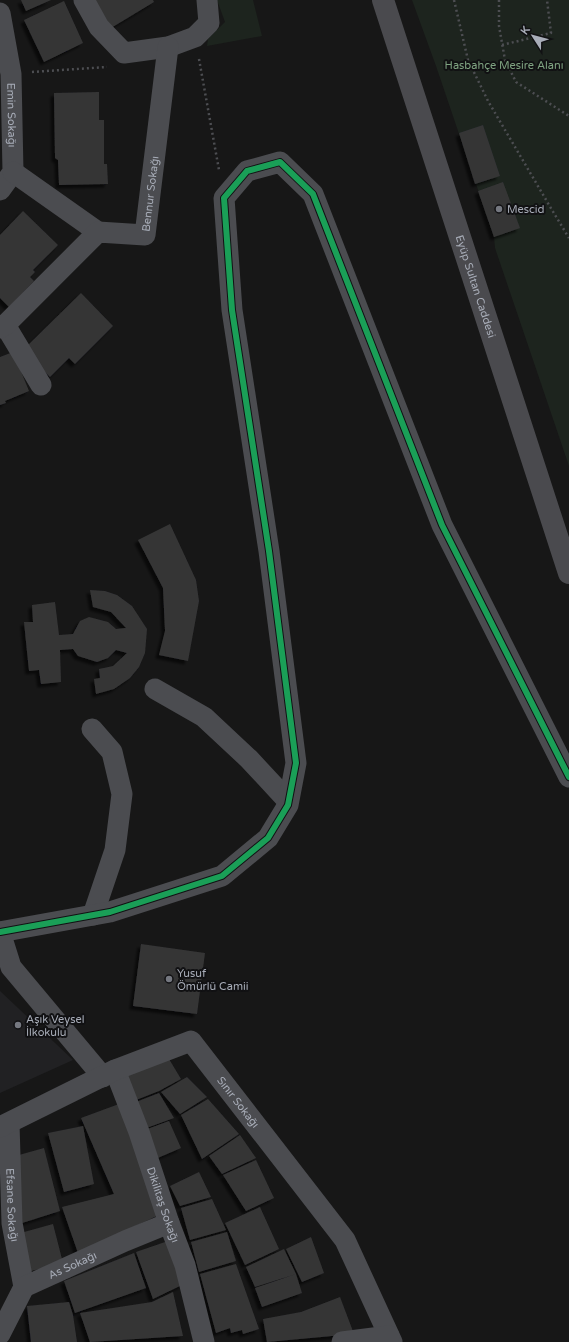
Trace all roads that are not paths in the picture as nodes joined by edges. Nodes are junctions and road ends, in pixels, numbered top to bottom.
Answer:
1 (84, 0) edge
2 (207, 0) edge
3 (383, 0) edge
4 (0, 13) edge
5 (168, 46) junction
6 (6, 121) edge
7 (13, 172) junction
8 (0, 190) edge
9 (98, 232) junction
10 (3, 327) edge
11 (41, 386) dead end
12 (569, 573) edge
13 (155, 689) dead end
14 (92, 729) dead end
15 (569, 777) edge
16 (288, 801) junction
17 (93, 916) junction
18 (0, 932) edge
19 (109, 1073) junction
20 (5, 1125) edge
21 (169, 1223) junction
22 (24, 1287) junction
23 (0, 1334) edge
24 (391, 1339) edge
25 (204, 1342) edge
26 (342, 1342) edge

1 - 5 street
2 - 5 street
3 - 12 main road, Eyüp Sultan Caddesi
4 - 6 street, Emin Sokağı
5 - 9 street, Bennur Sokağı
6 - 7 street, Emin Sokağı
7 - 8 street
7 - 9 street
9 - 10 street
10 - 11 street
13 - 16 street
14 - 17 street
15 - 16 street
16 - 17 street
17 - 18 street
18 - 19 street, Dikilitaş Sokağı
19 - 20 street, Sınır Sokağı
19 - 21 street, Dikilitaş Sokağı
19 - 24 street, Sınır Sokağı
20 - 22 street, Efsane Sokağı
21 - 22 street, As Sokağı
21 - 25 street, Dikilitaş Sokağı
22 - 23 street
24 - 26 street

